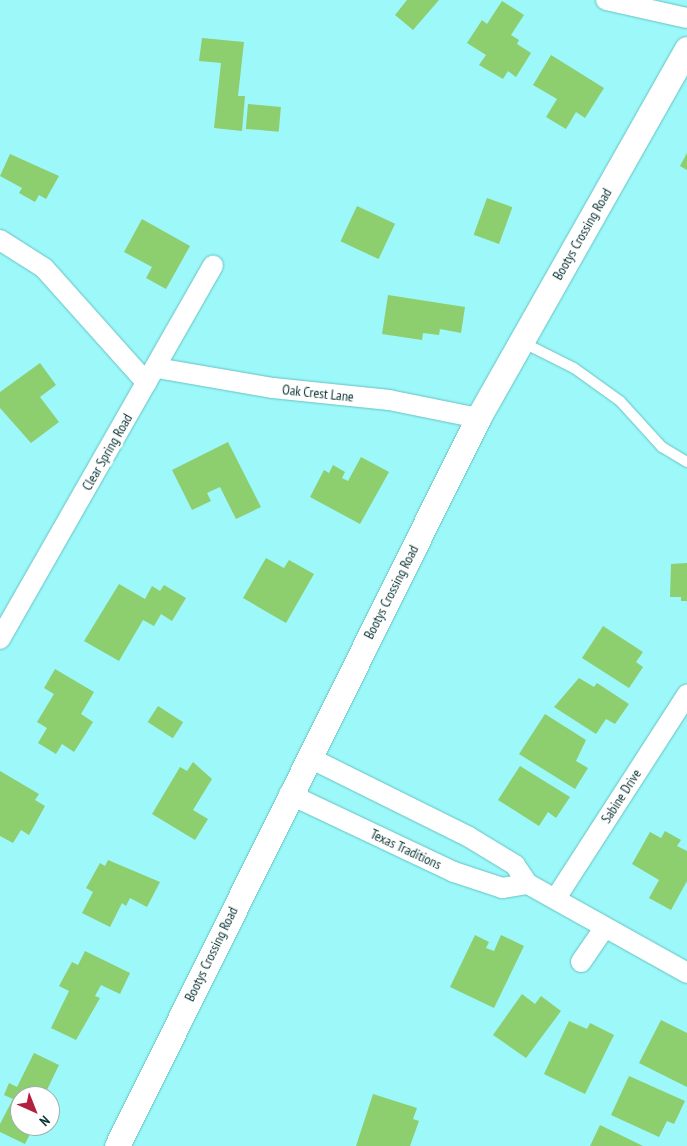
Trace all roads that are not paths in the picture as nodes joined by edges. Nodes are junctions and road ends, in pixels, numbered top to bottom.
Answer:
1 (606, 0) edge
2 (687, 18) edge
3 (686, 52) edge
4 (0, 240) edge
5 (213, 265) dead end
6 (522, 342) junction
7 (152, 376) junction
8 (478, 418) junction
9 (687, 462) edge
10 (0, 639) edge
11 (687, 695) edge
12 (308, 756) junction
13 (289, 794) junction
14 (528, 884) junction
15 (556, 898) junction
16 (605, 927) junction
17 (581, 962) dead end
18 (687, 974) edge
19 (117, 1146) edge

1 - 2 street
3 - 6 street, Bootys Crossing Road
4 - 7 street
5 - 7 street, Clear Spring Road
6 - 8 street, Bootys Crossing Road
6 - 9 lane
7 - 8 street, Oak Crest Lane
7 - 10 street, Clear Spring Road
8 - 12 street, Bootys Crossing Road
11 - 15 street, Sabine Drive
12 - 13 street, Bootys Crossing Road
12 - 14 street
13 - 14 street, Texas Traditions
13 - 19 street, Bootys Crossing Road
14 - 15 street
15 - 16 street
16 - 17 street
16 - 18 street

